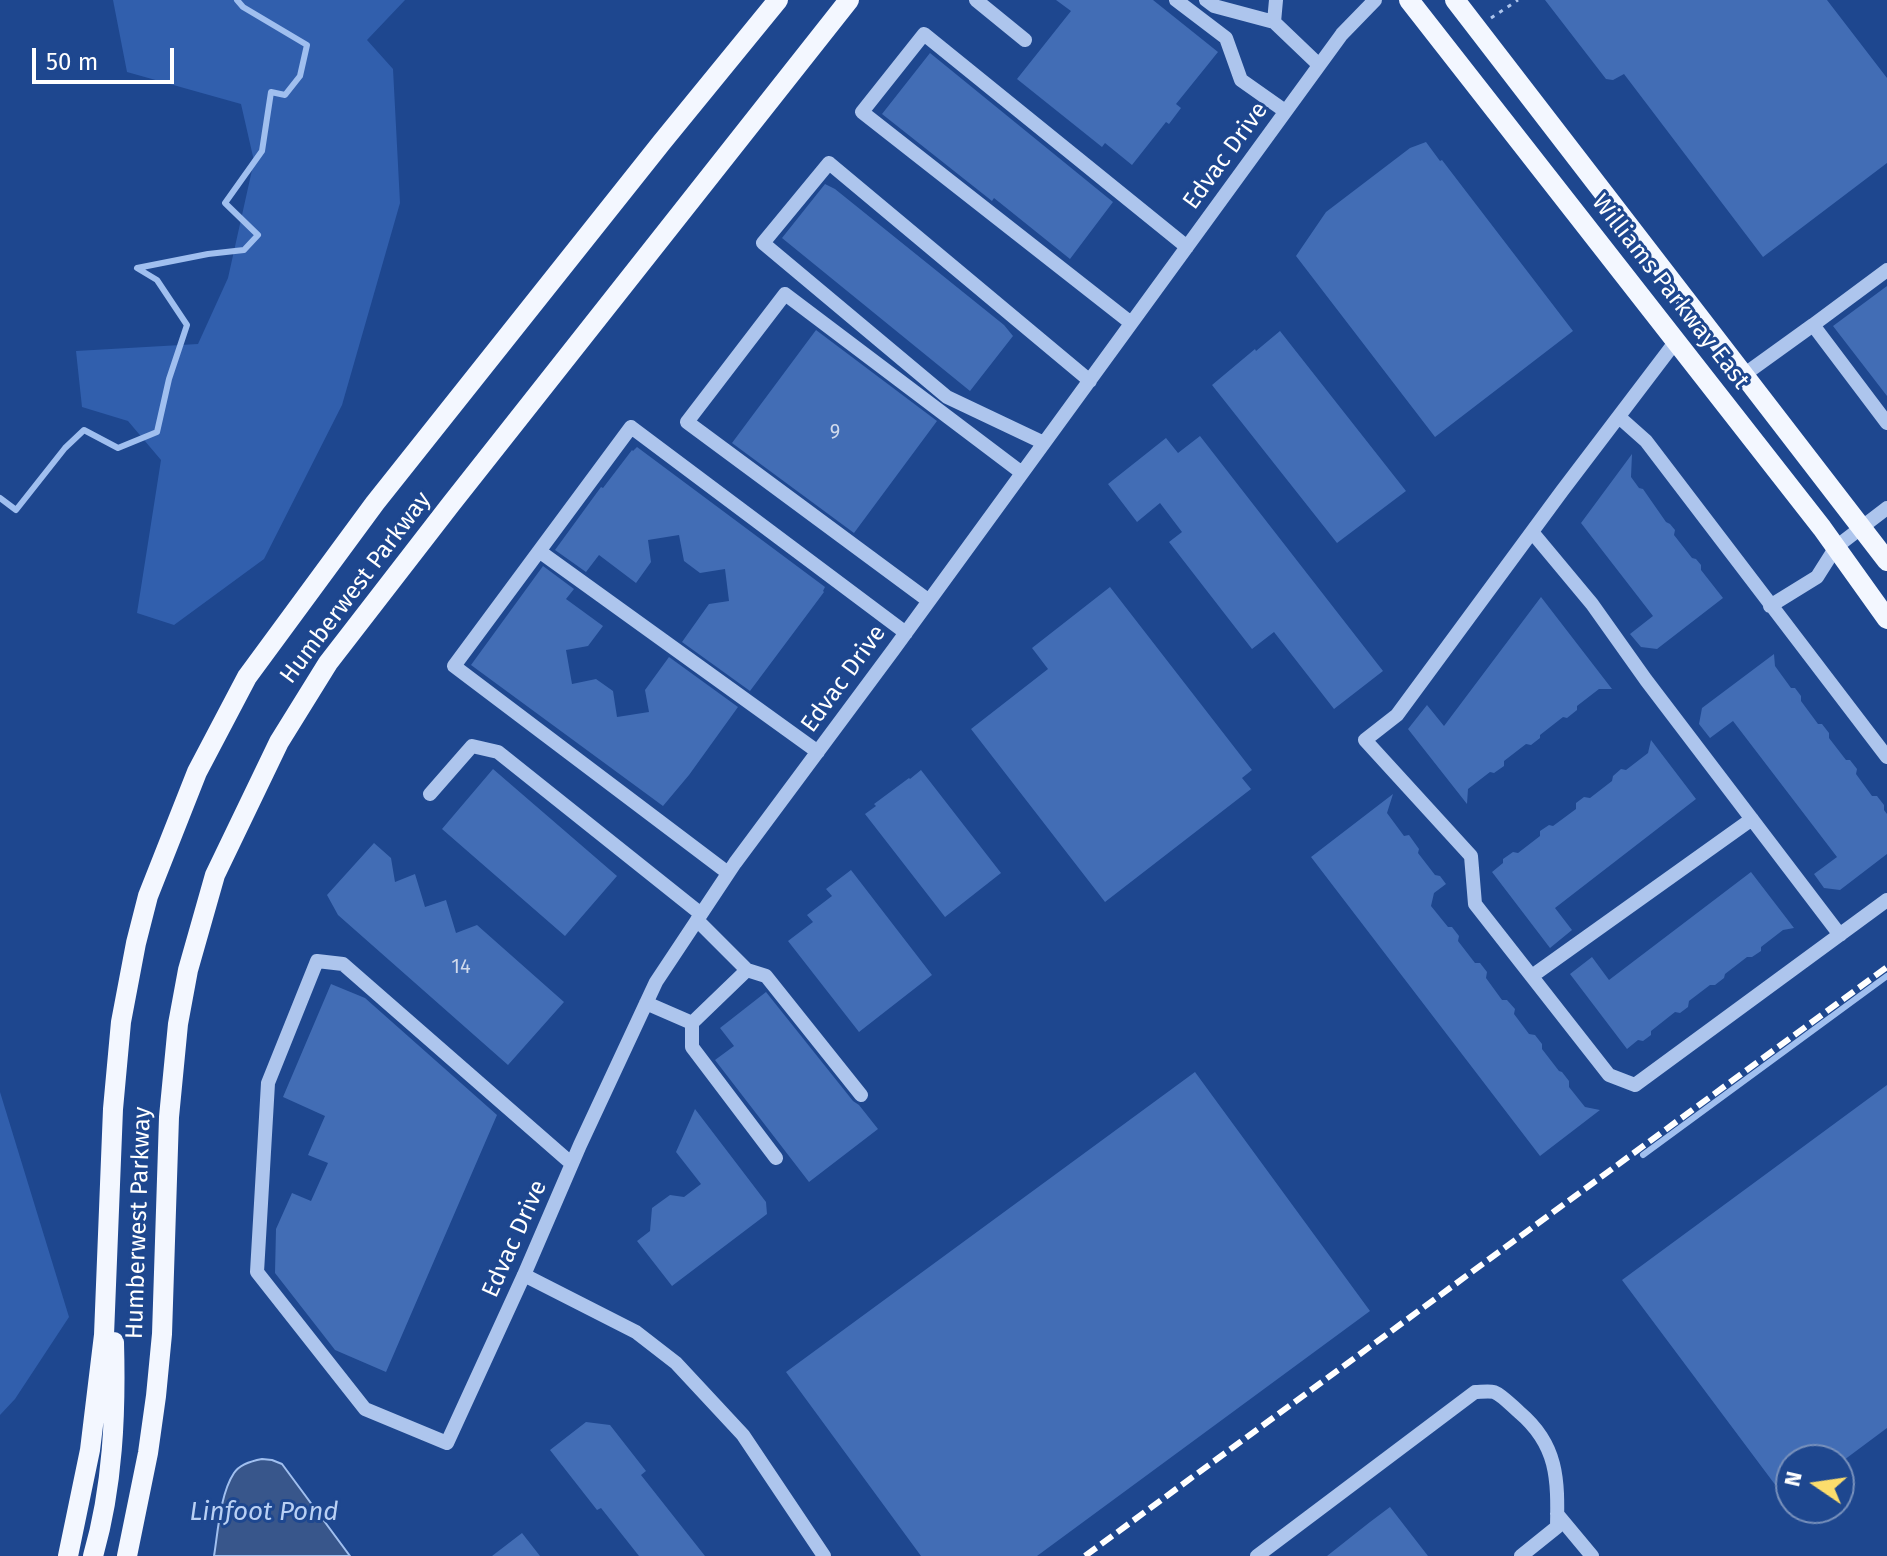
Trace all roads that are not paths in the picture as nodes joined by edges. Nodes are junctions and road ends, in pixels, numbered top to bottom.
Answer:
1 (778, 0) edge
2 (849, 0) edge
3 (976, 0) edge
4 (1176, 0) edge
5 (1206, 0) edge
6 (1276, 0) edge
7 (1375, 0) edge
8 (1409, 0) edge
9 (1455, 0) edge
10 (1274, 22) junction
11 (1025, 40) dead end
12 (1319, 65) junction
13 (1285, 111) junction
14 (1187, 247) junction
15 (1887, 270) edge
16 (1131, 323) junction
17 (1813, 325) junction
18 (1676, 341) junction
19 (1745, 374) junction
20 (1090, 381) junction
21 (1619, 417) junction
22 (1887, 423) edge
23 (1044, 443) junction
24 (1022, 473) junction
25 (1887, 508) edge
26 (1862, 527) junction
27 (1532, 532) junction
28 (1836, 547) junction
29 (539, 551) junction
30 (1887, 561) edge
31 (929, 601) junction
32 (1770, 606) junction
33 (1887, 619) edge
34 (906, 633) junction
35 (818, 752) junction
36 (1887, 757) edge
37 (430, 794) dead end
38 (1752, 819) junction
39 (728, 873) junction
40 (1887, 900) edge
41 (699, 917) junction
42 (1840, 935) junction
43 (747, 970) junction
44 (1532, 976) junction
45 (646, 1003) junction
46 (692, 1023) junction
47 (861, 1095) dead end
48 (776, 1158) dead end
49 (572, 1164) junction
50 (111, 1198) junction
51 (524, 1275) junction
52 (1557, 1514) junction
53 (68, 1556) edge
54 (93, 1556) edge
55 (127, 1556) edge
56 (824, 1556) edge
57 (1257, 1556) edge
58 (1521, 1556) edge
59 (1592, 1556) edge

1 - 50 main road, Humberwest Parkway
2 - 55 main road, Humberwest Parkway
3 - 11 street
4 - 13 street
5 - 10 street
6 - 10 street
7 - 12 street, Edvac Drive
8 - 18 main road, Williams Parkway East
9 - 19 main road, Williams Parkway East
10 - 12 street
12 - 13 street, Edvac Drive
13 - 14 street, Edvac Drive
14 - 16 street, Edvac Drive
14 - 16 street
15 - 17 street
16 - 20 street, Edvac Drive
17 - 19 street
17 - 22 street
18 - 21 street
18 - 28 main road, Williams Parkway East
19 - 26 main road, Williams Parkway East
20 - 23 street, Edvac Drive
20 - 23 street
21 - 27 street
21 - 32 street
23 - 24 street, Edvac Drive
24 - 31 street, Edvac Drive
24 - 31 street
25 - 26 street
26 - 28 street
26 - 30 main road, Williams Parkway East
27 - 38 street
27 - 44 street
28 - 32 street
28 - 33 main road, Williams Parkway East
29 - 34 street
29 - 35 street
29 - 39 street
31 - 34 street, Edvac Drive
32 - 36 street
34 - 35 street, Edvac Drive
35 - 39 street, Edvac Drive
37 - 41 street
38 - 42 street
38 - 44 street
39 - 41 street, Edvac Drive
40 - 42 street
41 - 43 street
41 - 45 street, Edvac Drive
42 - 44 street
43 - 46 street
43 - 47 street
45 - 46 street
45 - 49 street, Edvac Drive
46 - 48 street
49 - 51 street, Edvac Drive
49 - 51 street, Edvac Drive
50 - 53 main road, Humberwest Parkway
50 - 54 main road
51 - 56 street
52 - 57 street
52 - 58 street
52 - 59 street

